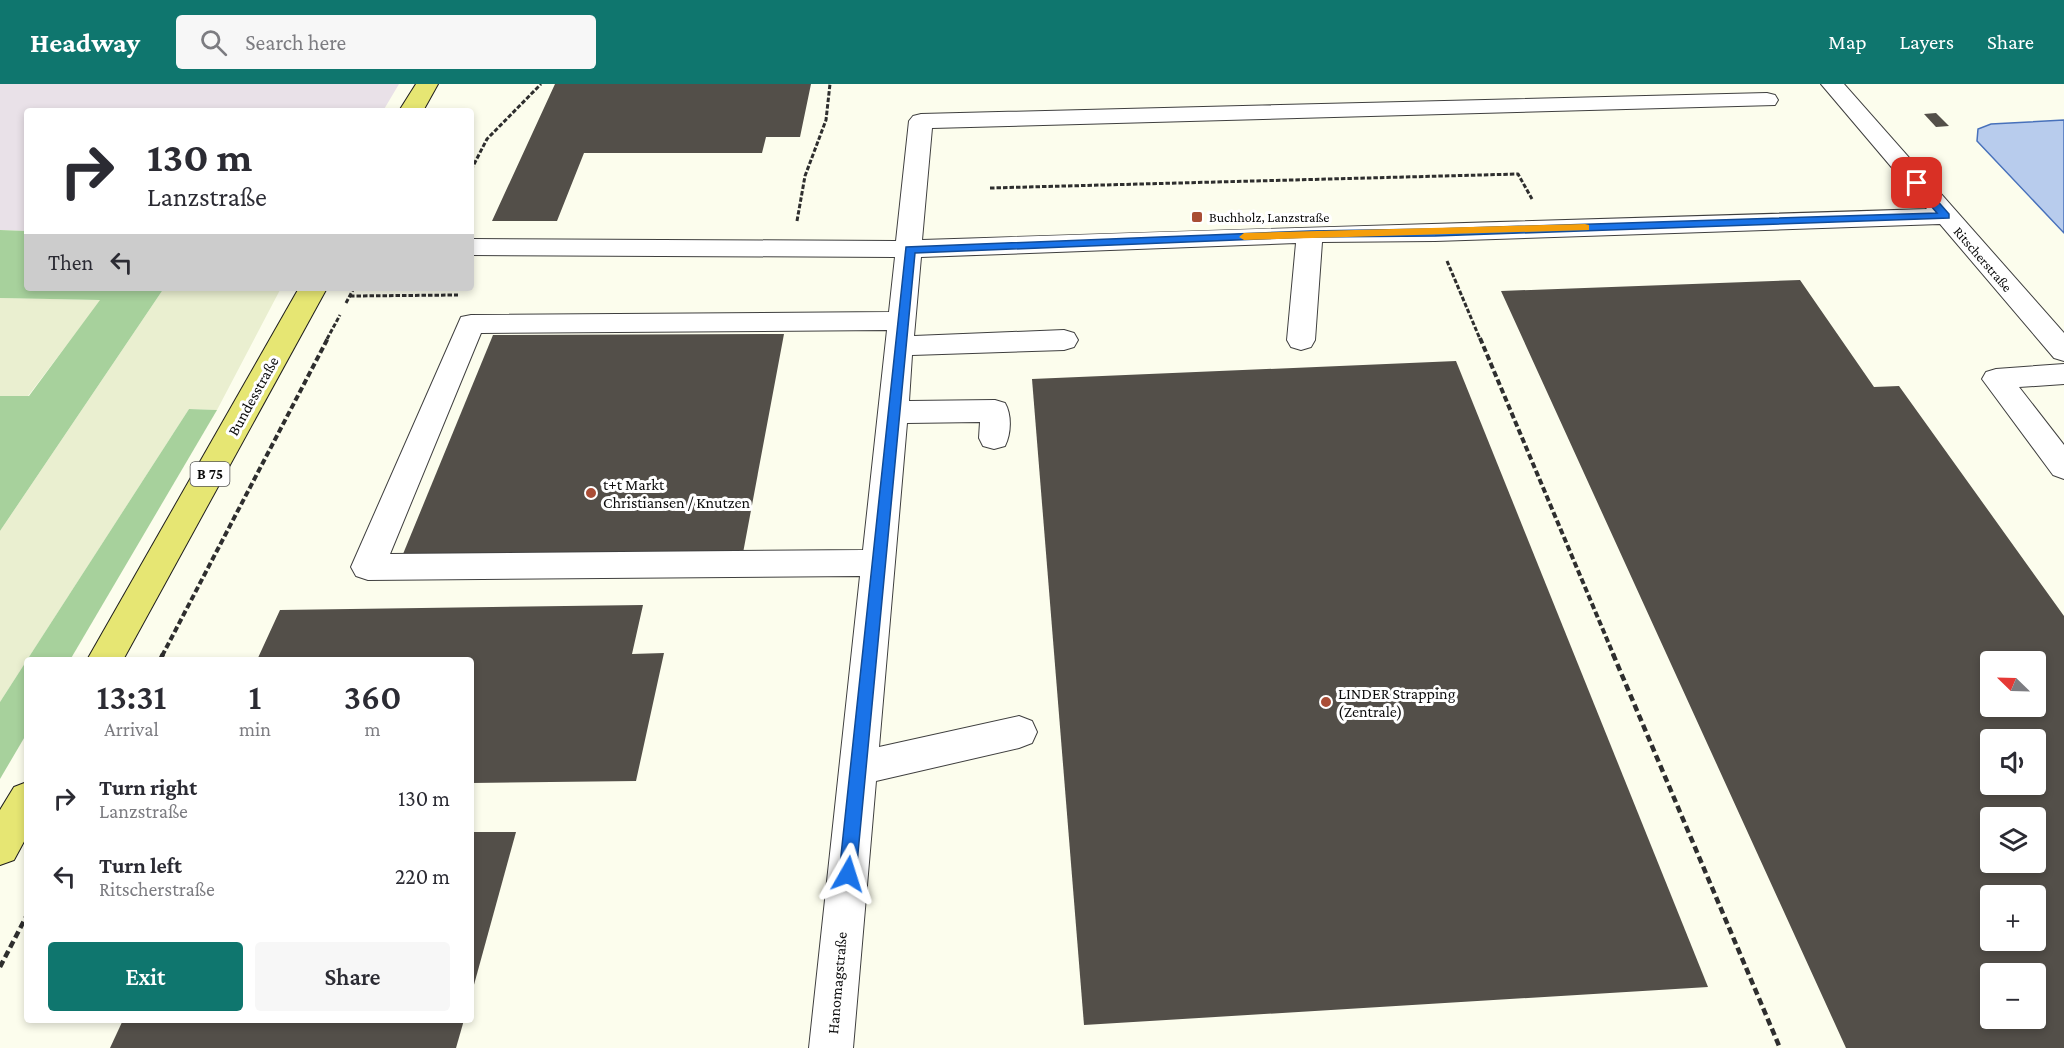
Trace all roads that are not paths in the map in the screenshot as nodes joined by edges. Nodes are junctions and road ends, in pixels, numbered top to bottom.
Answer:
1 (426, 84) edge
2 (1832, 84) edge
3 (1767, 100) dead end
4 (413, 108) edge
5 (1945, 216) junction
6 (1310, 234) junction
7 (474, 247) edge
8 (910, 249) junction
9 (311, 291) edge
10 (902, 333) junction
11 (1301, 339) dead end
12 (1064, 340) dead end
13 (2064, 351) edge
14 (2064, 374) edge
15 (894, 412) junction
16 (994, 438) dead end
17 (2064, 467) edge
18 (879, 563) junction
19 (107, 657) edge
20 (1019, 732) dead end
21 (858, 768) junction
22 (24, 804) edge
23 (0, 847) edge
24 (831, 1048) edge

1 - 4 main road
2 - 5 street, Ritscherstraße
3 - 8 street, Hanomagstraße
5 - 6 street
5 - 13 street, Ritscherstraße
6 - 8 street
6 - 11 street
7 - 8 street
8 - 10 street, Hanomagstraße
9 - 19 main road, Bundesstraße / B 75
10 - 12 street
10 - 15 street, Hanomagstraße
10 - 18 street
14 - 17 street
15 - 16 street
15 - 18 street, Hanomagstraße
18 - 21 street, Hanomagstraße
20 - 21 street
21 - 24 street, Hanomagstraße
22 - 23 main road

